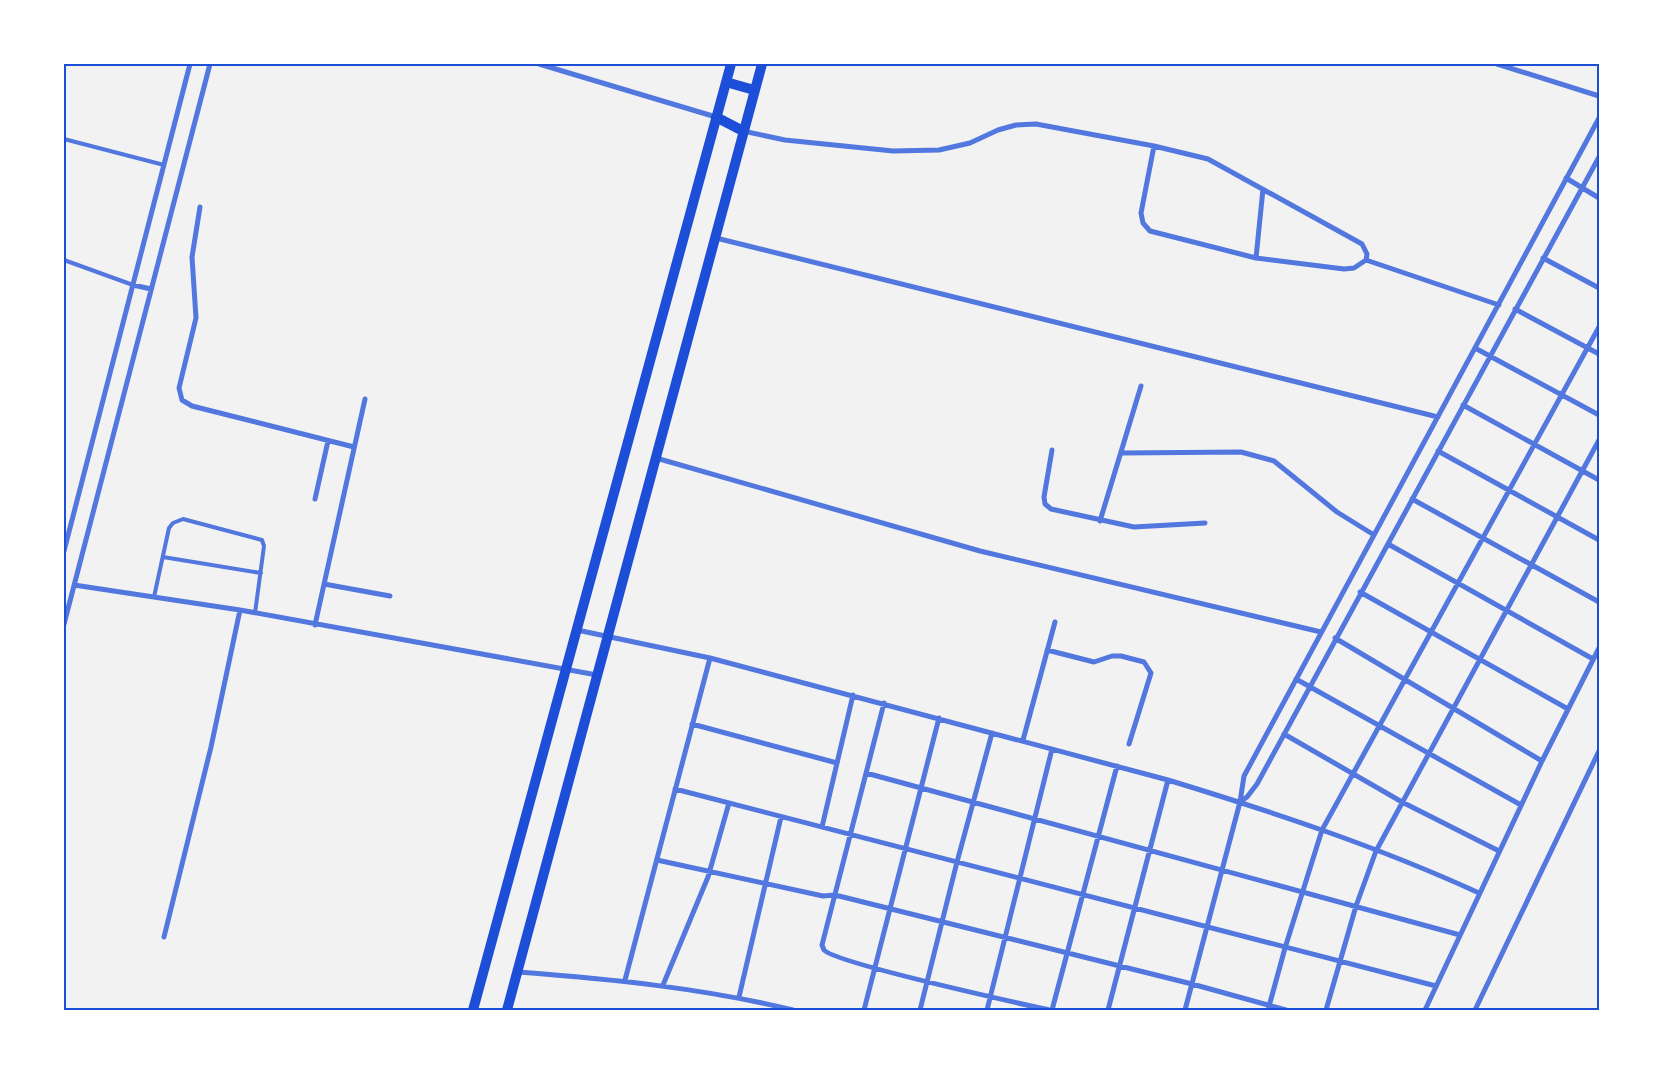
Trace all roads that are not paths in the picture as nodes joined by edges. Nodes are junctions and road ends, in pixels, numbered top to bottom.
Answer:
1 (190, 64) edge
2 (210, 64) edge
3 (539, 64) edge
4 (731, 64) edge
5 (762, 64) edge
6 (1497, 64) edge
7 (726, 82) junction
8 (754, 90) junction
9 (1599, 96) edge
10 (716, 117) junction
11 (1599, 118) edge
12 (743, 131) junction
13 (64, 139) edge
14 (1154, 146) junction
15 (1599, 157) edge
16 (164, 165) junction
17 (1566, 178) junction
18 (1582, 187) junction
19 (1263, 189) junction
20 (1599, 198) edge
21 (200, 207) dead end
22 (715, 238) junction
23 (1256, 258) junction
24 (1543, 258) junction
25 (64, 260) edge
26 (1366, 260) junction
27 (133, 285) junction
28 (1599, 288) edge
29 (151, 289) junction
30 (1499, 305) junction
31 (1515, 309) junction
32 (1599, 327) edge
33 (1475, 348) junction
34 (1588, 348) junction
35 (1599, 354) edge
36 (1490, 356) junction
37 (1141, 386) dead end
38 (1562, 395) junction
39 (365, 399) dead end
40 (1463, 405) junction
41 (1599, 415) edge
42 (1438, 417) junction
43 (1599, 440) edge
44 (328, 441) junction
45 (1534, 444) junction
46 (354, 447) junction
47 (1052, 450) dead end
48 (1438, 451) junction
49 (1122, 453) junction
50 (656, 458) junction
51 (1582, 471) junction
52 (1599, 480) edge
53 (1509, 491) junction
54 (315, 499) dead end
55 (1412, 499) junction
56 (1557, 517) junction
57 (1100, 521) junction
58 (1205, 523) dead end
59 (1374, 534) junction
60 (1483, 538) junction
61 (1599, 540) edge
62 (1388, 544) junction
63 (64, 551) edge
64 (163, 557) junction
65 (1531, 565) junction
66 (261, 573) junction
67 (1458, 583) junction
68 (324, 584) junction
69 (74, 585) junction
70 (1360, 592) junction
71 (390, 596) dead end
72 (154, 597) junction
73 (1599, 602) edge
74 (240, 610) junction
75 (1506, 611) junction
76 (255, 613) junction
77 (1055, 622) dead end
78 (64, 624) edge
79 (315, 625) junction
80 (577, 630) junction
81 (1321, 632) junction
82 (1431, 632) junction
83 (608, 636) junction
84 (1335, 638) junction
85 (1599, 648) edge
86 (1047, 650) junction
87 (710, 658) junction
88 (1480, 659) junction
89 (1593, 659) junction
90 (566, 670) junction
91 (597, 675) junction
92 (1296, 679) junction
93 (1405, 680) junction
94 (1309, 687) junction
95 (853, 695) junction
96 (884, 703) junction
97 (1453, 708) junction
98 (1568, 709) junction
99 (939, 718) junction
100 (692, 724) junction
101 (1380, 726) junction
102 (992, 732) junction
103 (1284, 734) junction
104 (1023, 740) junction
105 (1129, 744) dead end
106 (1052, 749) junction
107 (1599, 751) edge
108 (1429, 753) junction
109 (1542, 761) junction
110 (837, 763) junction
111 (1117, 766) junction
112 (866, 773) junction
113 (1353, 774) junction
114 (1168, 780) junction
115 (921, 788) junction
116 (675, 790) junction
117 (1240, 802) junction
118 (1402, 802) junction
119 (729, 803) junction
120 (973, 803) junction
121 (1521, 806) junction
122 (780, 817) junction
123 (1034, 819) junction
124 (822, 828) junction
125 (1322, 830) junction
126 (850, 835) junction
127 (1098, 836) junction
128 (905, 849) junction
129 (1148, 849) junction
130 (1376, 851) junction
131 (1499, 851) junction
132 (657, 860) junction
133 (956, 862) junction
134 (1222, 870) junction
135 (709, 871) junction
136 (1020, 878) junction
137 (765, 883) junction
138 (1302, 891) junction
139 (1083, 894) junction
140 (1479, 894) junction
141 (835, 896) junction
142 (1356, 906) junction
143 (1134, 907) junction
144 (890, 909) junction
145 (941, 922) junction
146 (1207, 927) junction
147 (1460, 935) junction
148 (164, 937) dead end
149 (1005, 938) junction
150 (1285, 948) junction
151 (1067, 953) junction
152 (1340, 961) junction
153 (1119, 966) junction
154 (875, 968) junction
155 (518, 972) junction
156 (625, 980) junction
157 (927, 980) junction
158 (1192, 984) junction
159 (663, 985) junction
160 (1436, 986) junction
161 (990, 996) junction
162 (739, 997) junction
163 (1269, 1008) edge
164 (472, 1010) edge
165 (507, 1010) edge
166 (793, 1010) edge
167 (864, 1010) edge
168 (920, 1010) edge
169 (987, 1010) edge
170 (1050, 1010) edge
171 (1108, 1010) edge
172 (1185, 1010) edge
173 (1286, 1010) edge
174 (1326, 1010) edge
175 (1426, 1010) edge
176 (1476, 1010) edge

1 - 16 street
2 - 29 street
3 - 10 street
4 - 7 main road
5 - 8 main road
6 - 9 street
7 - 8 main road
7 - 10 main road
8 - 12 main road
10 - 12 main road
10 - 80 main road
11 - 17 street
12 - 14 street
12 - 22 main road
13 - 16 lane
14 - 19 street
14 - 23 street
15 - 18 street
16 - 27 street
17 - 18 street
17 - 30 street
18 - 20 street
18 - 24 street
19 - 23 street
19 - 26 street
21 - 44 street
22 - 42 street
22 - 50 main road
23 - 26 street
24 - 28 street
24 - 31 street
25 - 27 lane
26 - 30 street
27 - 29 street
27 - 63 street
29 - 69 street
30 - 33 street
31 - 34 street
31 - 36 street
32 - 34 street
33 - 36 street
33 - 42 street
34 - 35 street
34 - 38 street
36 - 38 street
36 - 40 street
37 - 49 street
38 - 41 street
38 - 45 street
39 - 46 street
40 - 45 street
40 - 48 street
42 - 59 street
43 - 51 street
44 - 46 street
44 - 54 street
45 - 51 street
45 - 53 street
46 - 68 street
47 - 57 street
48 - 53 street
48 - 55 street
49 - 57 street
49 - 59 street
50 - 81 street
50 - 83 main road
51 - 52 street
51 - 56 street
53 - 56 street
53 - 60 street
55 - 60 street
55 - 62 street
56 - 61 street
56 - 65 street
57 - 58 street
59 - 81 street
60 - 65 street
60 - 67 street
62 - 67 street
62 - 70 street
64 - 66 lane
64 - 66 lane
64 - 72 lane
65 - 73 street
65 - 75 street
66 - 76 lane
67 - 75 street
67 - 82 street
68 - 71 street
68 - 79 street
69 - 72 street
69 - 78 street
70 - 82 street
70 - 84 street
72 - 74 street
74 - 76 street
74 - 148 street
75 - 88 street
75 - 89 street
76 - 79 street
77 - 86 street
79 - 90 street
80 - 83 street
80 - 90 main road
81 - 92 street
82 - 88 street
82 - 93 street
83 - 87 street
83 - 91 main road
84 - 93 street
84 - 94 street
85 - 89 street
86 - 104 street
86 - 105 street
87 - 95 street
87 - 100 street
88 - 97 street
88 - 98 street
89 - 98 street
90 - 91 street
90 - 164 main road
91 - 155 main road
92 - 94 street
92 - 117 street
93 - 97 street
93 - 101 street
94 - 101 street
94 - 103 street
95 - 96 street
95 - 110 street
96 - 99 street
96 - 112 street
97 - 108 street
97 - 109 street
98 - 109 street
99 - 102 street
99 - 115 street
100 - 110 street
100 - 116 street
101 - 108 street
101 - 113 street
102 - 104 street
102 - 120 street
103 - 113 street
103 - 117 street
104 - 106 street
106 - 111 street
106 - 123 street
107 - 176 street
108 - 118 street
108 - 121 street
109 - 121 street
110 - 124 street
111 - 114 street
111 - 127 street
112 - 115 street
112 - 126 street
113 - 118 street
113 - 125 street
114 - 117 street
114 - 129 street
115 - 120 street
115 - 128 street
116 - 119 street
116 - 132 street
117 - 125 street
117 - 134 street
118 - 130 street
118 - 131 street
119 - 122 street
119 - 135 street
120 - 123 street
120 - 133 street
121 - 131 street
122 - 124 street
122 - 137 street
123 - 127 street
123 - 136 street
124 - 126 street
125 - 130 street
125 - 138 street
126 - 128 street
126 - 141 street
127 - 129 street
127 - 139 street
128 - 133 street
128 - 144 street
129 - 134 street
129 - 143 street
130 - 140 street
130 - 142 street
131 - 140 street
132 - 135 street
132 - 156 street
133 - 136 street
133 - 145 street
134 - 138 street
134 - 146 street
135 - 137 street
135 - 159 street
136 - 139 street
136 - 149 street
137 - 141 street
137 - 162 street
138 - 142 street
138 - 150 street
139 - 143 street
139 - 151 street
140 - 147 street
141 - 144 street
141 - 154 street
142 - 147 street
142 - 152 street
143 - 146 street
143 - 153 street
144 - 145 street
144 - 154 street
145 - 149 street
145 - 157 street
146 - 150 street
146 - 158 street
147 - 160 street
149 - 151 street
149 - 161 street
150 - 152 street
150 - 163 street
151 - 153 street
151 - 170 street
152 - 160 street
152 - 174 street
153 - 158 street
153 - 171 street
154 - 157 street
154 - 167 street
155 - 156 street
155 - 165 main road
156 - 159 street
157 - 161 street
157 - 168 street
158 - 163 street
158 - 172 street
159 - 162 street
160 - 175 street
161 - 169 street
161 - 170 street
162 - 166 street
163 - 173 street

